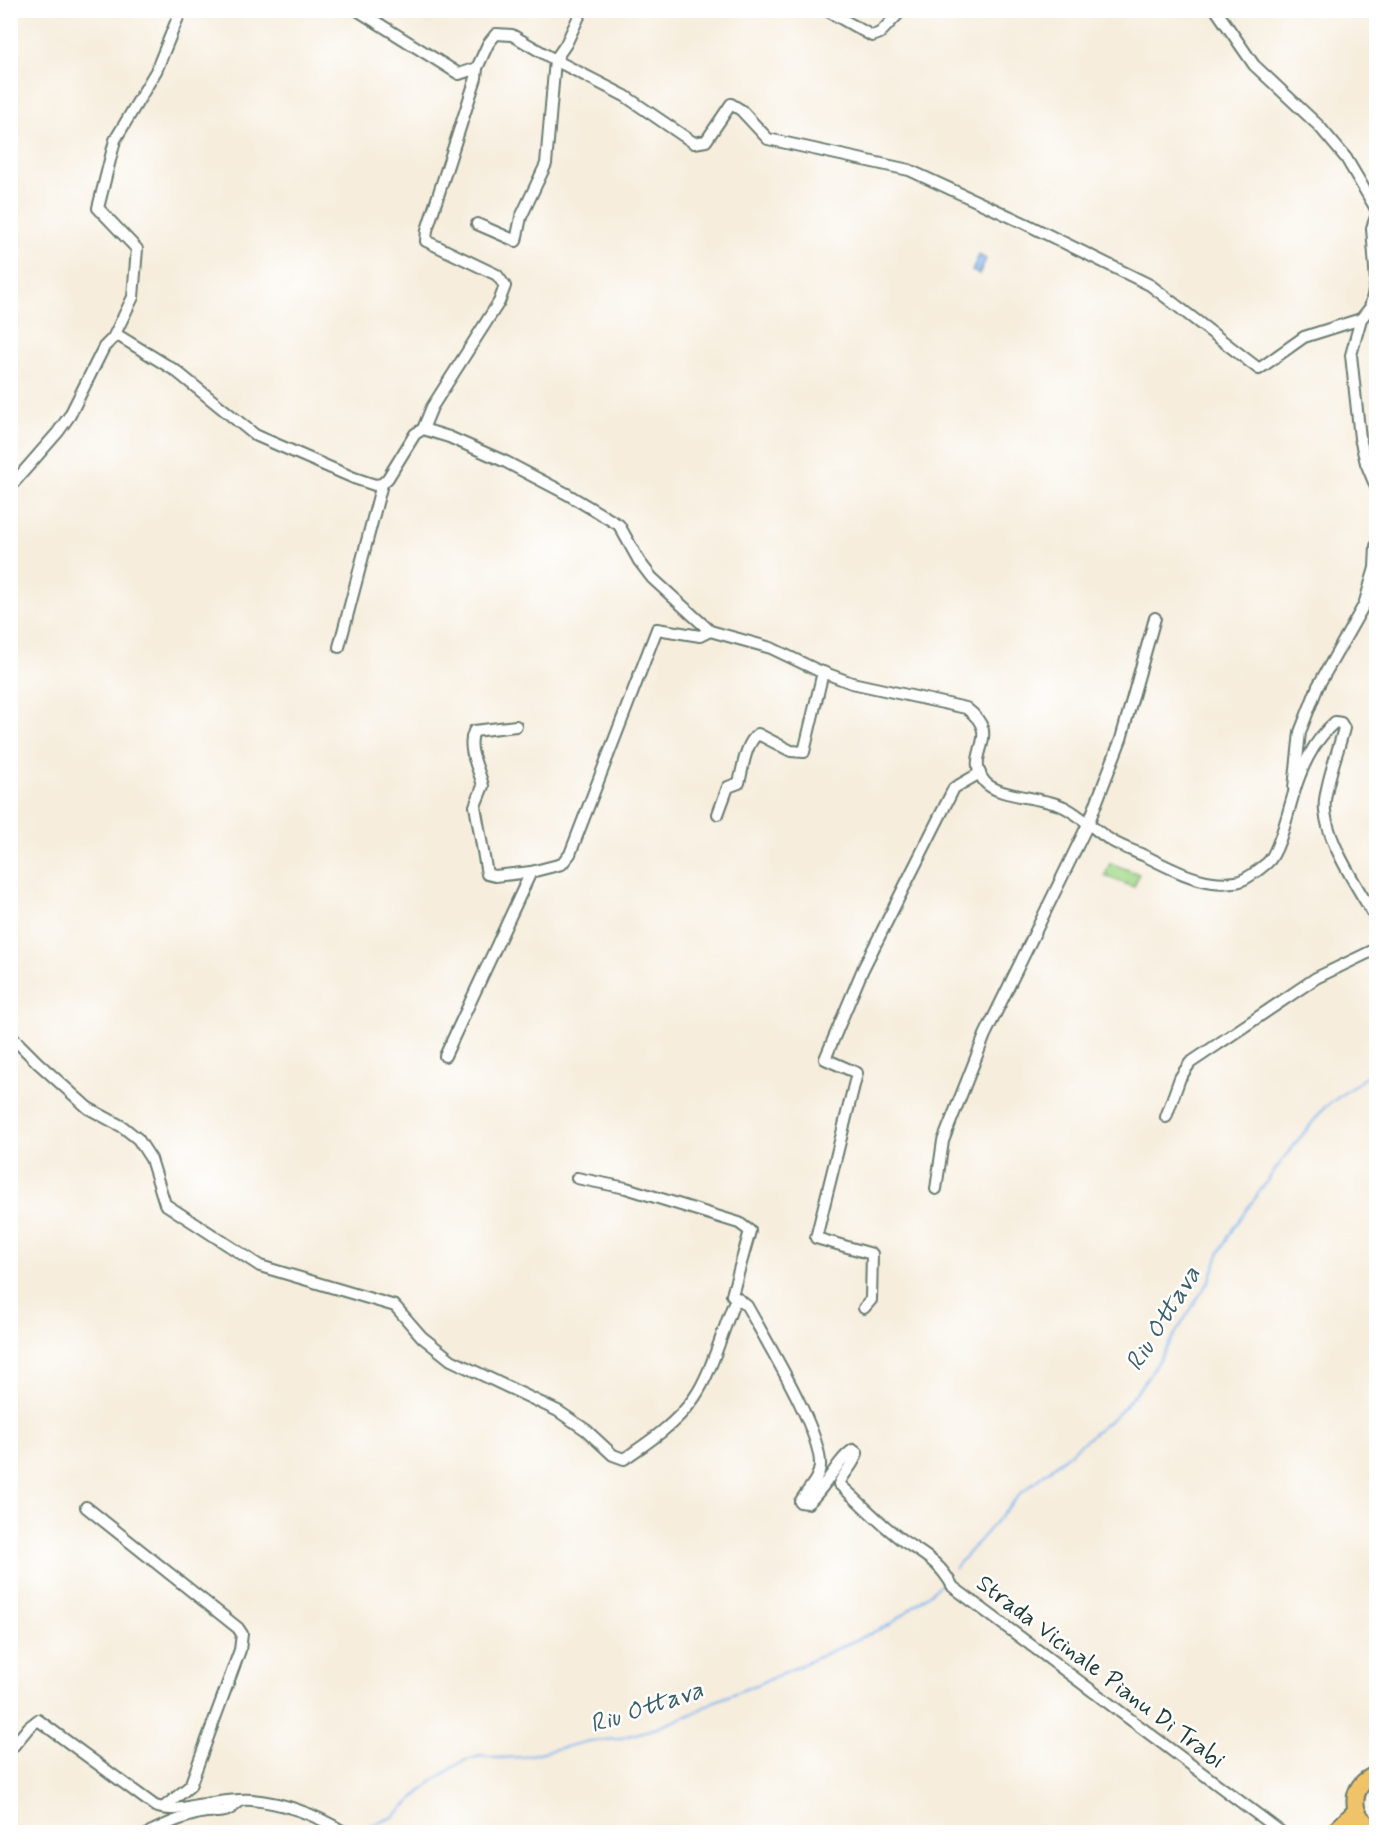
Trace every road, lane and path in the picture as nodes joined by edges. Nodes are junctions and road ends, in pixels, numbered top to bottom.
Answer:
1 (181, 10) edge
2 (357, 10) edge
3 (582, 10) edge
4 (826, 10) edge
5 (902, 10) edge
6 (1216, 10) edge
7 (555, 60) junction
8 (477, 68) junction
9 (1377, 209) edge
10 (1377, 216) edge
11 (477, 224) dead end
12 (1360, 319) junction
13 (113, 338) junction
14 (423, 429) junction
15 (382, 484) junction
16 (10, 487) edge
17 (1377, 487) edge
18 (1377, 546) edge
19 (1155, 618) dead end
20 (710, 632) junction
21 (339, 647) dead end
22 (823, 672) junction
23 (516, 726) dead end
24 (980, 772) junction
25 (1293, 794) junction
26 (718, 814) dead end
27 (1089, 822) junction
28 (531, 872) junction
29 (1377, 919) edge
30 (1377, 949) edge
31 (10, 1035) edge
32 (445, 1056) dead end
33 (1166, 1117) dead end
34 (576, 1178) dead end
35 (936, 1189) dead end
36 (738, 1299) junction
37 (864, 1308) dead end
38 (86, 1507) dead end
39 (10, 1750) edge
40 (1377, 1775) edge
41 (240, 1801) junction
42 (163, 1808) junction
43 (1356, 1811) junction
44 (1367, 1829) edge
45 (150, 1833) edge
46 (344, 1833) edge
47 (1281, 1833) edge
48 (1334, 1833) edge

1 - 13 street
2 - 8 street
3 - 7 street
4 - 5 street
6 - 9 street
7 - 8 street
7 - 11 street
7 - 12 street
8 - 14 street
10 - 12 street
12 - 17 street
13 - 15 street
13 - 16 street
14 - 15 street
14 - 20 street
15 - 21 street
18 - 25 street
19 - 27 street
20 - 22 street
20 - 28 street
22 - 24 street
22 - 26 street
23 - 28 street
24 - 27 street
24 - 37 street
25 - 27 street
25 - 29 street
27 - 35 street
28 - 32 street
30 - 33 street
31 - 36 street
34 - 36 street
36 - 47 street, Strada Vicinale Pianu Di Trabi
38 - 42 street
39 - 42 street
40 - 43 main road
41 - 42 street
41 - 45 street
41 - 46 street
43 - 44 main road
43 - 48 main road

